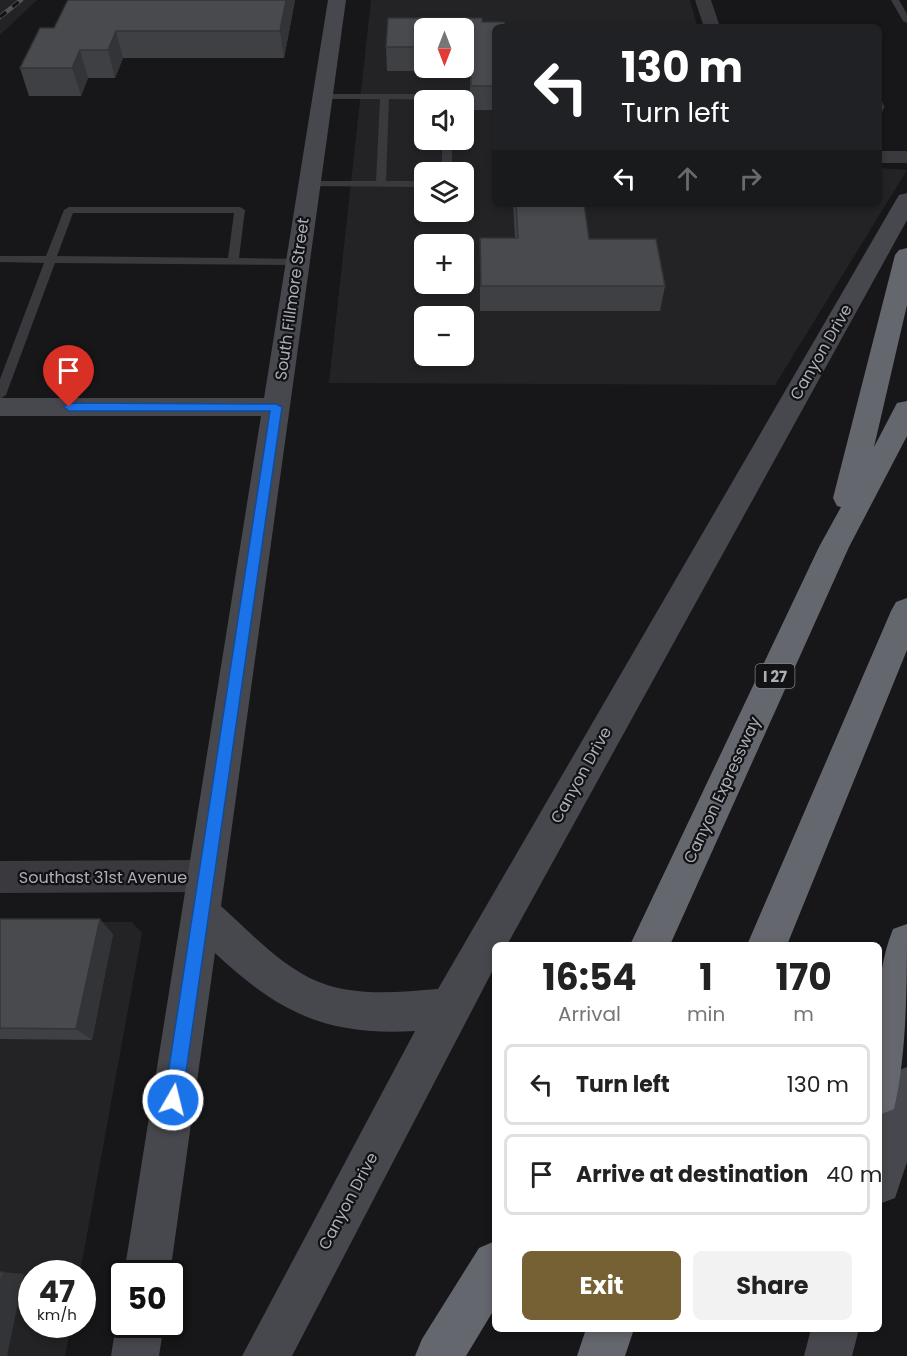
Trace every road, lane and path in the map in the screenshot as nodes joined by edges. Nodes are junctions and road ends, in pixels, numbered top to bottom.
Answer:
1 (337, 0) edge
2 (703, 0) edge
3 (895, 0) edge
4 (907, 21) edge
5 (711, 24) edge
6 (322, 96) junction
7 (385, 96) junction
8 (414, 96) edge
9 (882, 157) edge
10 (907, 157) edge
11 (309, 184) junction
12 (381, 184) junction
13 (414, 184) edge
14 (907, 200) edge
15 (907, 255) edge
16 (0, 259) edge
17 (51, 259) junction
18 (233, 260) junction
19 (298, 262) junction
20 (0, 395) edge
21 (0, 407) edge
22 (276, 407) junction
23 (907, 410) edge
24 (834, 547) junction
25 (907, 611) edge
26 (0, 877) edge
27 (203, 896) junction
28 (651, 942) edge
29 (768, 942) edge
30 (907, 943) edge
31 (449, 1009) junction
32 (882, 1078) edge
33 (907, 1089) edge
34 (882, 1172) edge
35 (149, 1260) edge
36 (492, 1269) edge
37 (492, 1286) edge
38 (609, 1332) edge
39 (834, 1332) edge
40 (138, 1338) edge
41 (135, 1356) edge
42 (266, 1356) edge
43 (439, 1356) edge
44 (460, 1356) edge
45 (601, 1356) edge
46 (828, 1356) edge

1 - 6 main road, South Fillmore Street
2 - 5 street
3 - 4 lane
6 - 7 lane
6 - 11 main road, South Fillmore Street
7 - 8 lane
7 - 12 lane
9 - 10 street
11 - 12 lane
11 - 19 main road, South Fillmore Street
12 - 13 lane
14 - 31 main road, Canyon Drive
15 - 24 highway
16 - 17 lane
17 - 18 lane
17 - 18 lane
17 - 20 lane
18 - 19 lane
19 - 22 main road, South Fillmore Street
21 - 22 main road
22 - 27 main road, South Fillmore Street
23 - 24 highway, Canyon Expressway / I 27
24 - 28 highway, Canyon Expressway / I 27
25 - 29 highway
26 - 27 street, Southast 31st Avenue
27 - 31 main road
27 - 35 main road, South Fillmore Street
30 - 32 highway
31 - 42 main road, Canyon Drive
33 - 34 main road
36 - 43 highway
37 - 44 highway
38 - 45 highway
39 - 46 main road
40 - 41 main road

